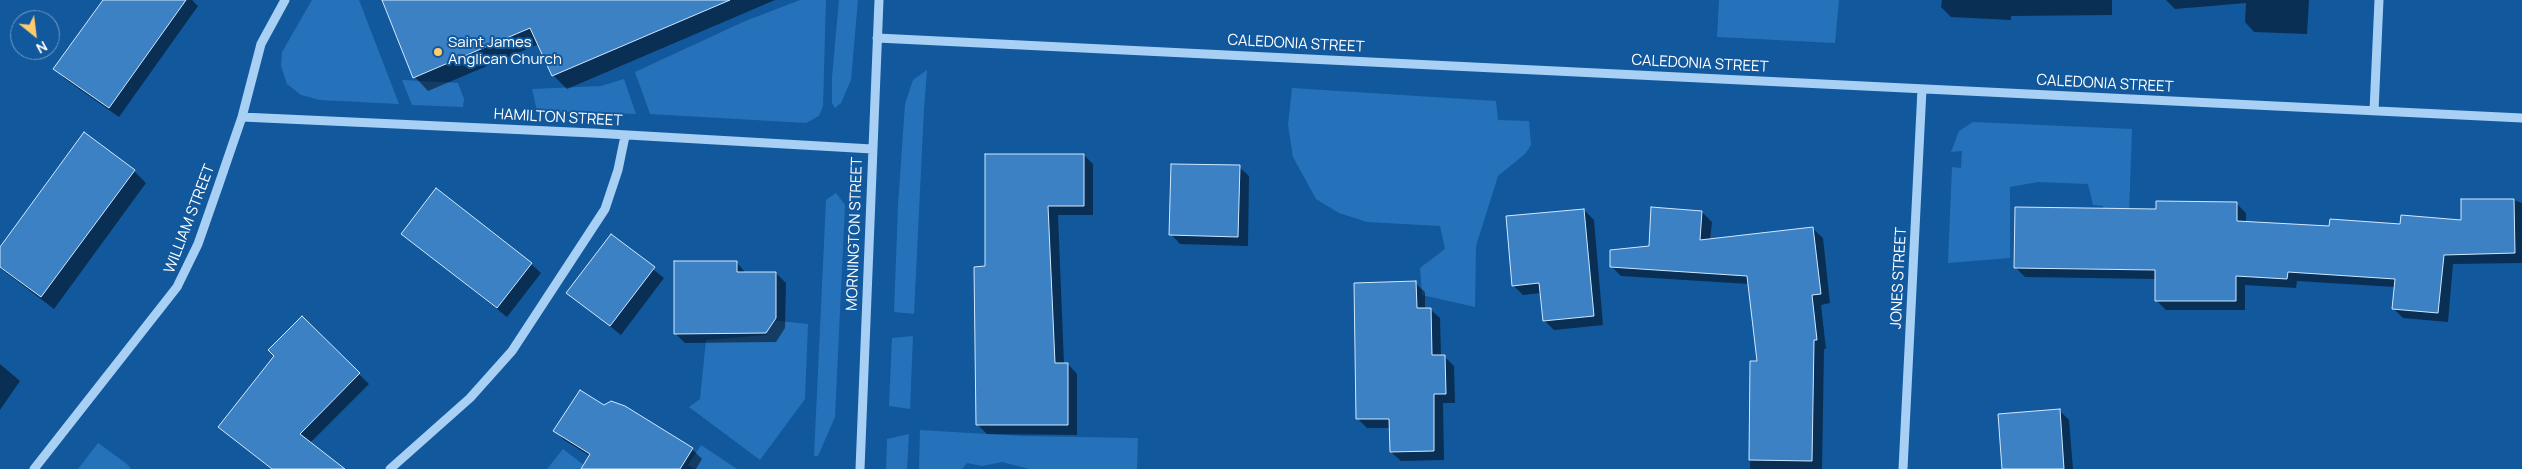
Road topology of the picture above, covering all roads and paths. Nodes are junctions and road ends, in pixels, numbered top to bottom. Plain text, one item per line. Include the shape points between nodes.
1 (285, 0) edge
2 (880, 0) edge
3 (2380, 0) edge
4 (877, 38) junction
5 (1922, 89) junction
6 (2374, 111) junction
7 (242, 117) junction
8 (2522, 118) edge
9 (626, 136) junction
10 (872, 150) junction
11 (34, 469) edge
12 (390, 469) edge
13 (860, 469) edge
14 (1903, 469) edge

1 - 7 street, WILLIAM STREET via 261,44
2 - 4 street, MORNINGTON STREET
3 - 6 street
4 - 5 street, CALEDONIA STREET
4 - 10 street, MORNINGTON STREET
5 - 6 street, CALEDONIA STREET
5 - 14 street, JONES STREET
6 - 8 street, CALEDONIA STREET
7 - 9 street, HAMILTON STREET
7 - 11 street, WILLIAM STREET via 198,244 177,287
9 - 10 street, HAMILTON STREET
9 - 12 street via 605,208 512,351 470,398
10 - 13 street, MORNINGTON STREET

